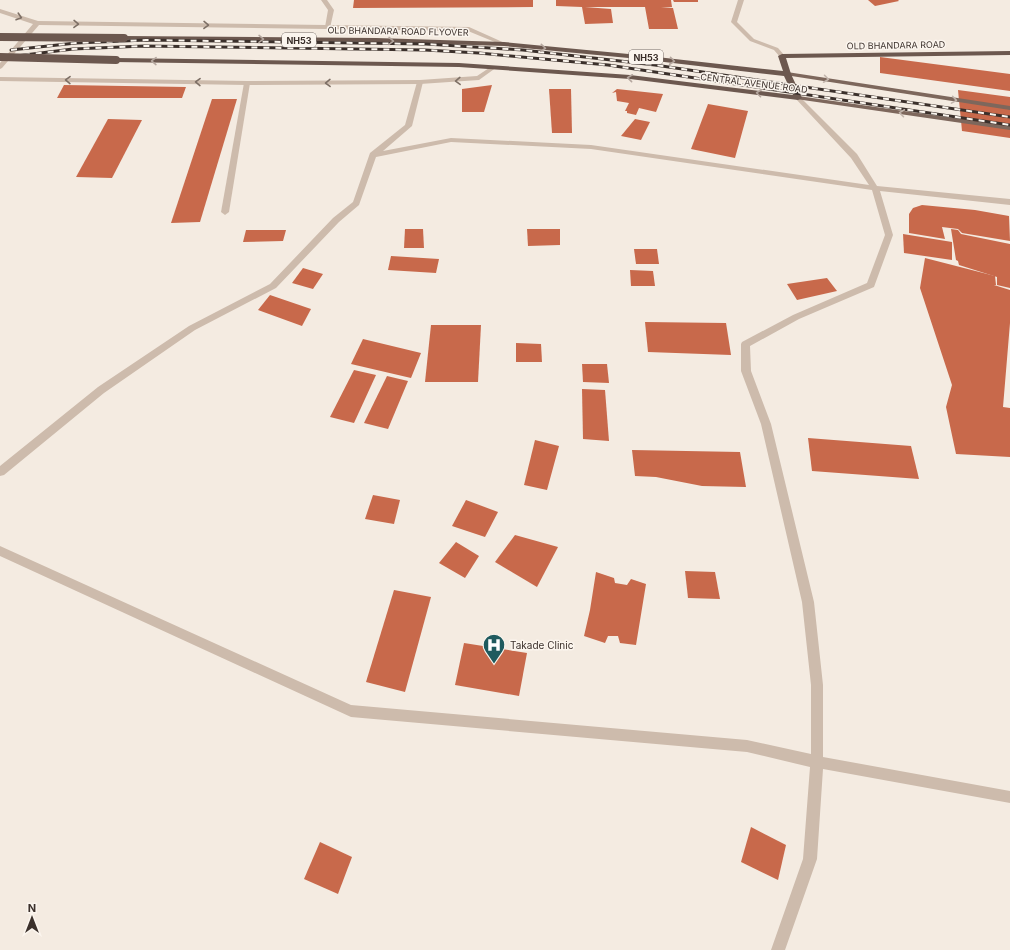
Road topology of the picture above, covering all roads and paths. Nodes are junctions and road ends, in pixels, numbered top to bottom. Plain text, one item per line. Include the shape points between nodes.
1 (324, 0) edge
2 (741, 0) edge
3 (0, 10) edge
4 (37, 23) junction
5 (328, 27) junction
6 (0, 37) edge
7 (504, 44) junction
8 (1010, 53) edge
9 (782, 56) junction
10 (0, 57) edge
11 (0, 67) edge
12 (494, 68) junction
13 (787, 74) junction
14 (0, 79) edge
15 (420, 82) junction
16 (247, 83) junction
17 (798, 98) junction
18 (1010, 108) edge
19 (1010, 128) edge
20 (373, 154) junction
21 (875, 188) junction
22 (1010, 202) edge
23 (225, 212) dead end
24 (0, 472) edge
25 (0, 550) edge
26 (817, 762) junction
27 (1010, 797) edge
28 (778, 950) edge

1 - 5 street via 331,10
2 - 9 street via 734,22 752,40 776,49
3 -> 4 street
4 -> 5 street
4 - 11 street
5 - 7 street via 469,29
6 -> 7 highway, OLD BHANDARA ROAD FLYOVER / NH53, bridge
7 -> 13 highway, NH53
8 - 9 highway, OLD BHANDARA ROAD
9 - 13 highway
12 -> 10 highway, bridge via 459,65
12 -> 15 street via 479,78
17 -> 12 highway, CENTRAL AVENUE ROAD via 630,78
13 - 17 highway
13 -> 18 main road, CENTRAL AVENUE ROAD
16 -> 14 street
15 -> 16 street
15 - 20 street via 408,126
16 - 23 street
19 -> 17 main road, CENTRAL AVENUE ROAD
17 - 21 street via 854,156
20 - 21 street via 451,140 591,147
20 - 24 street via 356,204 336,220 273,286 192,328 101,390
21 - 22 street
21 - 26 street via 889,235 872,285 796,317 745,344 746,371 766,424 808,602 818,685
25 - 26 street via 351,711 747,746
26 - 27 street
26 - 28 street via 810,859

